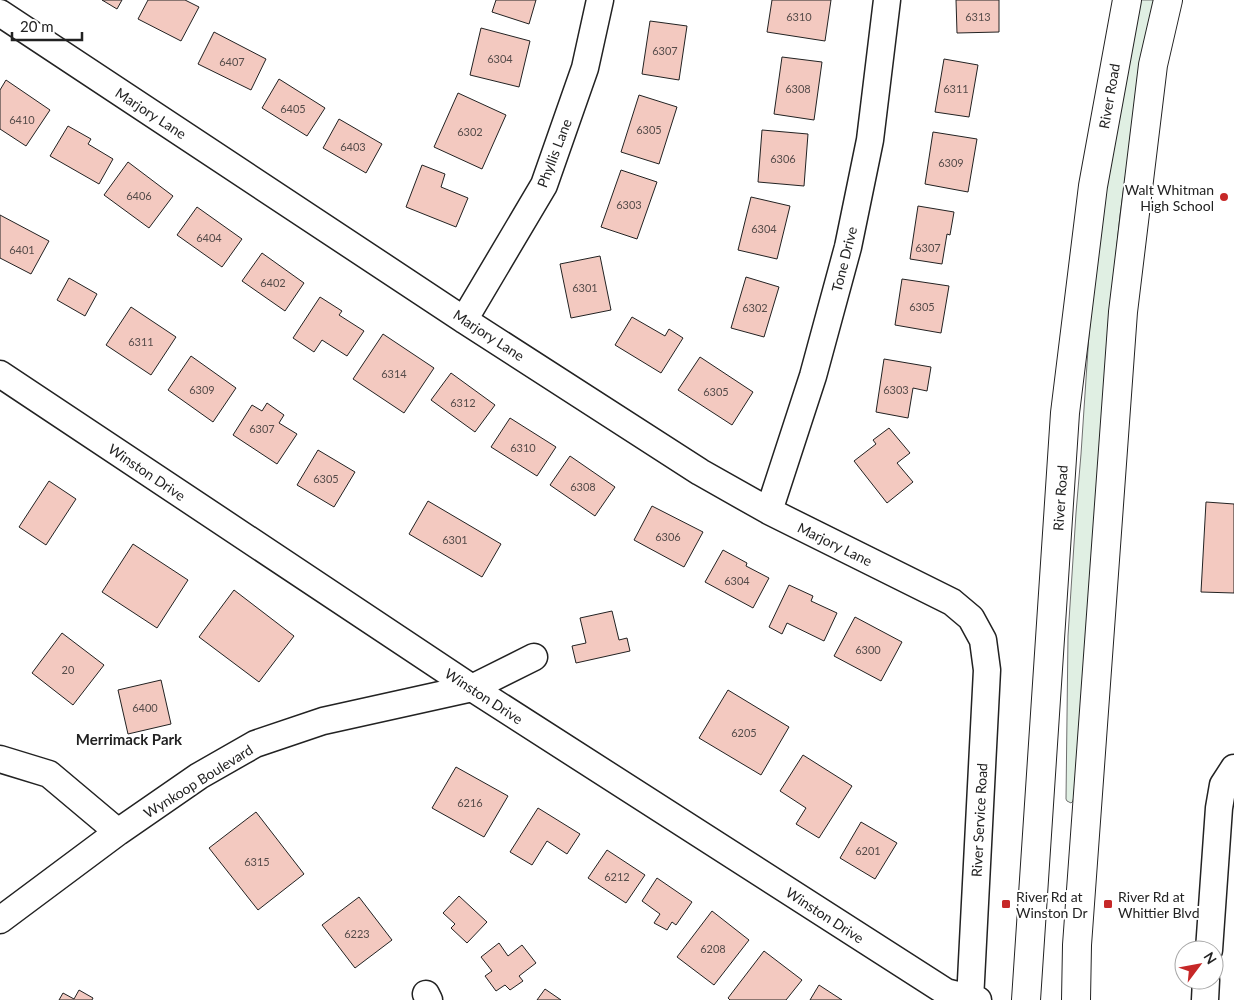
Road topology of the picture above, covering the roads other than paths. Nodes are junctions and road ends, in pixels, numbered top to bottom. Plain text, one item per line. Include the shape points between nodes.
1 (600, 0) edge
2 (887, 0) edge
3 (1127, 0) edge
4 (1168, 0) edge
5 (0, 13) edge
6 (464, 320) junction
7 (0, 374) edge
8 (769, 511) junction
9 (983, 640) joint
10 (534, 656) dead end
11 (472, 688) junction
12 (0, 759) edge
13 (1234, 768) edge
14 (118, 832) junction
15 (0, 920) edge
16 (1210, 940) edge
17 (973, 999) edge
18 (1026, 1000) edge
19 (1076, 1000) edge

1 - 6 street, Phyllis Lane via 585,68 544,185
2 - 8 street, Tone Drive via 870,140 848,247 813,376
3 - 18 main road, River Road via 1093,186 1065,413
4 - 19 main road via 1152,65 1123,312 1077,945
5 - 6 street, Marjory Lane
6 - 8 street, Marjory Lane via 700,472
7 - 11 street, Winston Drive
8 - 9 street, Marjory Lane via 952,602 971,618
9 - 17 street, River Service Road via 987,670
10 - 11 street, Wynkoop Boulevard
11 - 14 street, Wynkoop Boulevard via 323,721 255,744 199,776
11 - 17 street, Winston Drive via 946,992
12 - 14 street via 49,774
13 - 16 street via 1224,785 1219,808
14 - 15 street, Wynkoop Boulevard

